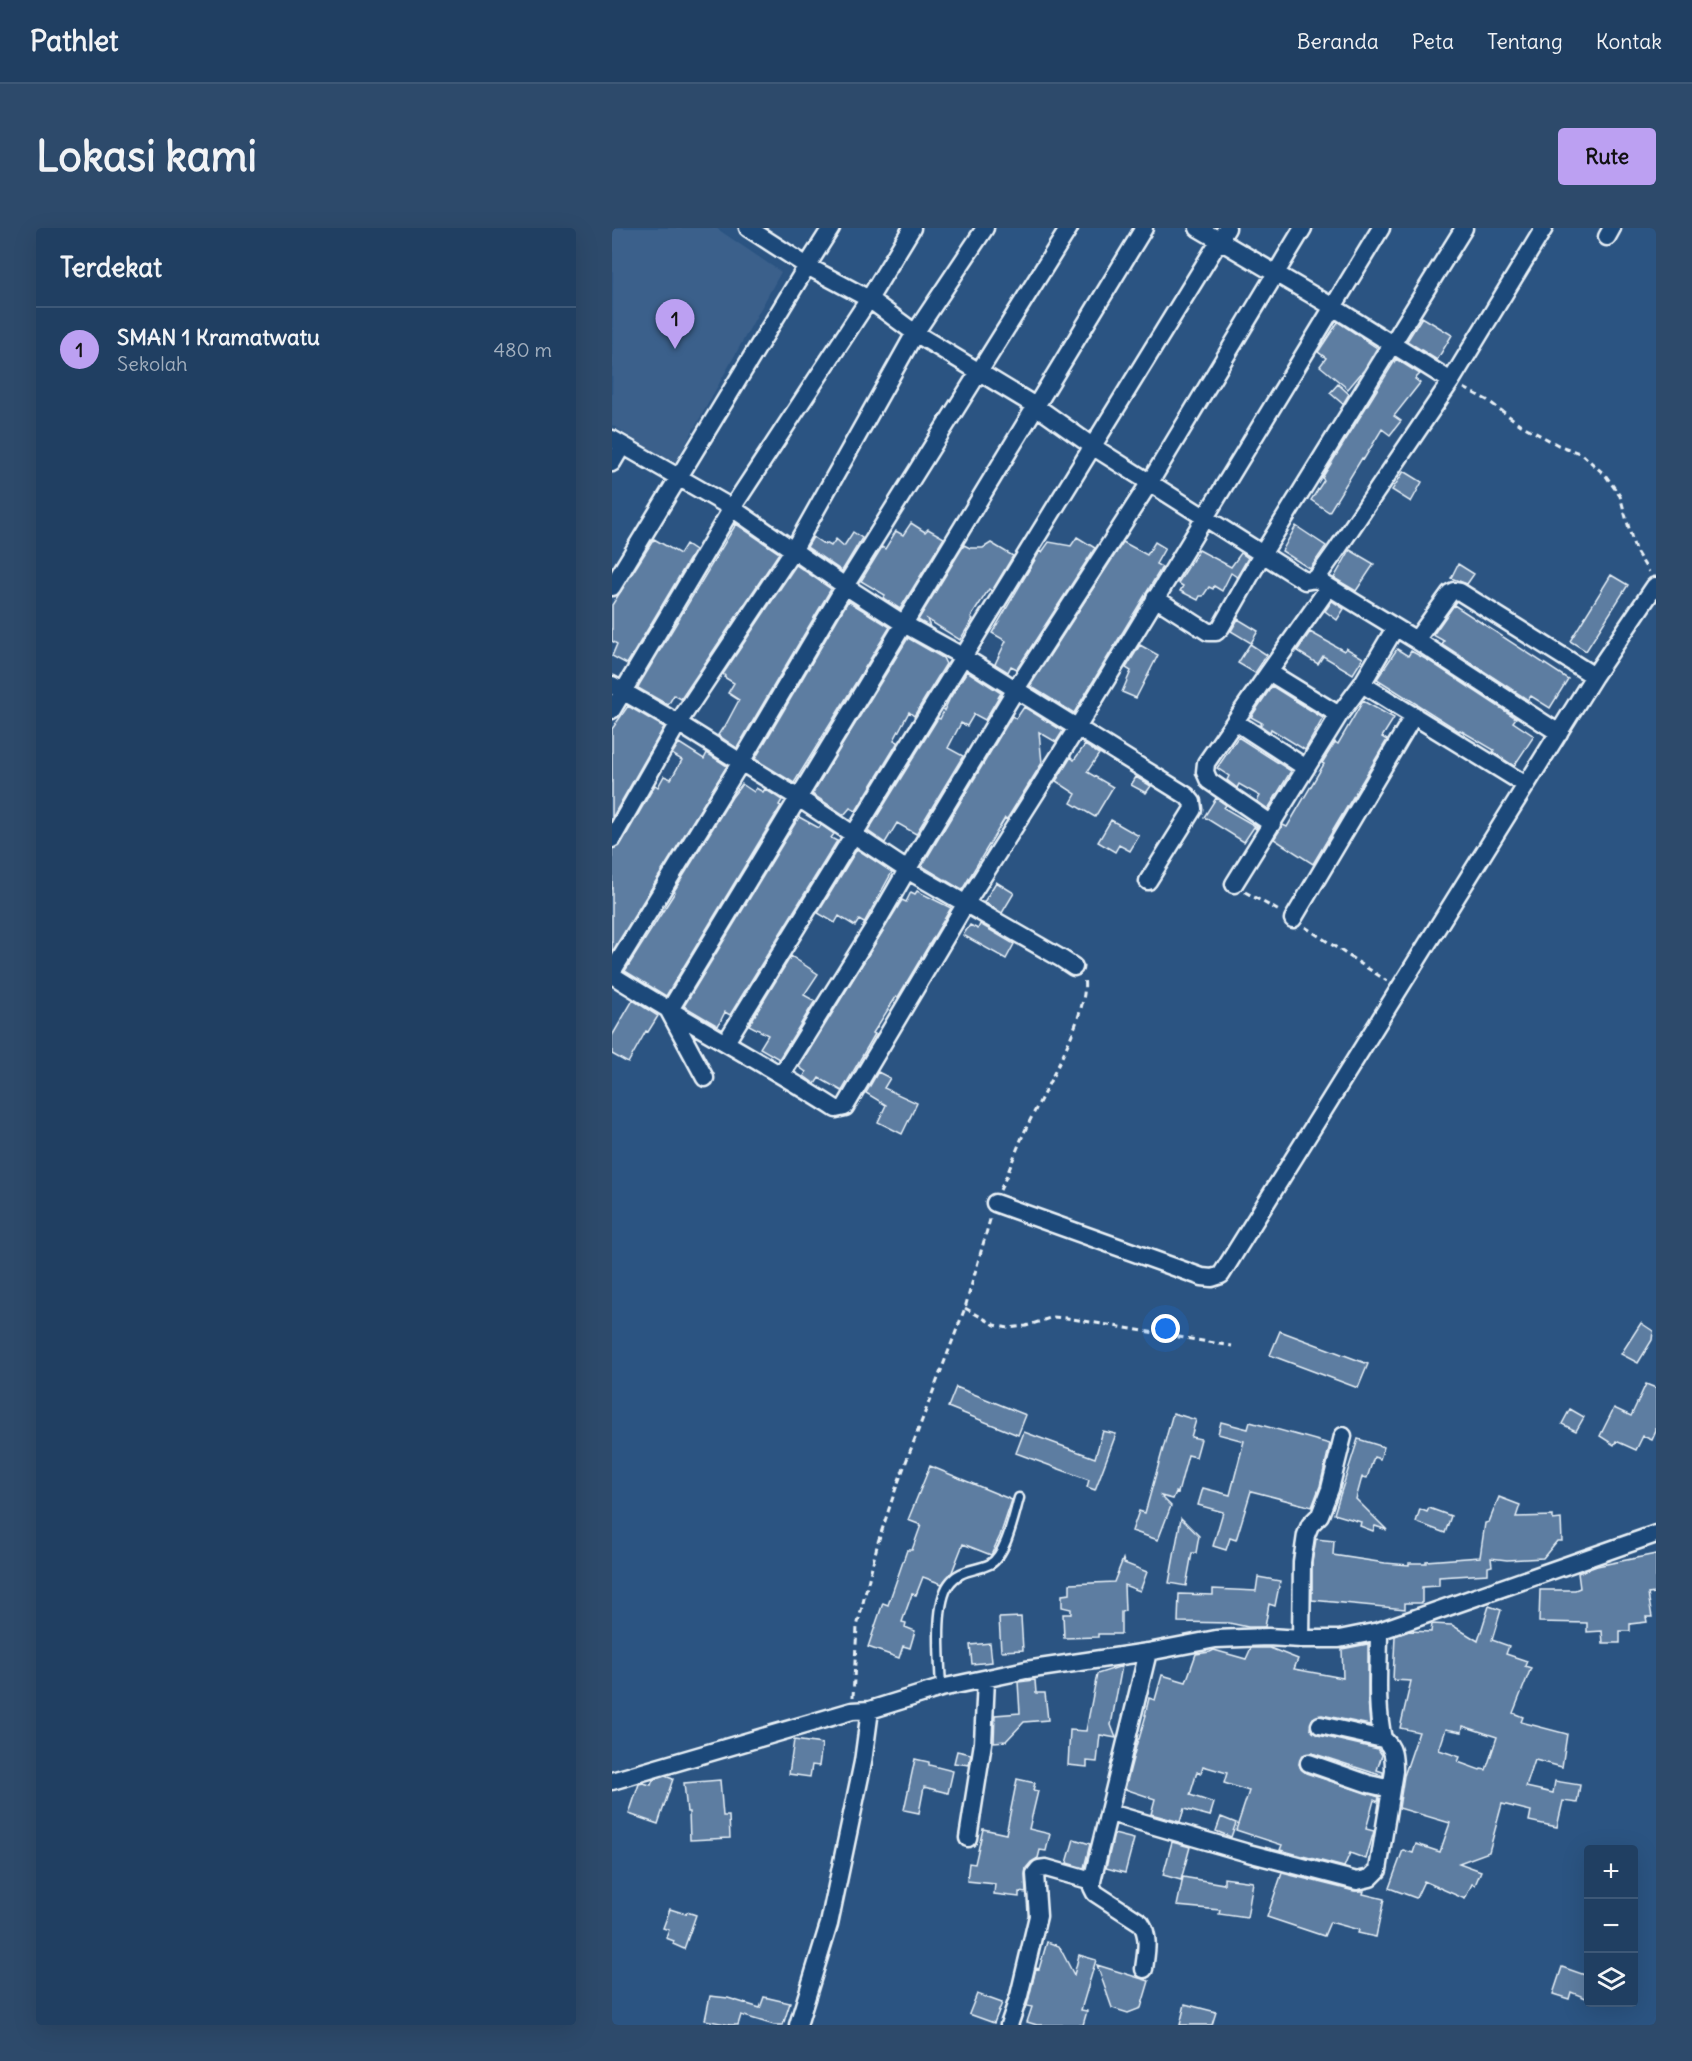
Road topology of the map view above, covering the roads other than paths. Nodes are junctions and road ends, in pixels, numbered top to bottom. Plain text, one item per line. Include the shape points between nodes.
1 (831, 228) edge
2 (912, 228) edge
3 (985, 228) edge
4 (1069, 228) edge
5 (1144, 228) edge
6 (1198, 228) edge
7 (1304, 228) edge
8 (1382, 228) edge
9 (1464, 228) edge
10 (1544, 228) edge
11 (751, 229) edge
12 (1223, 235) edge
13 (807, 266) junction
14 (1275, 273) junction
15 (869, 299) junction
16 (1333, 307) junction
17 (915, 333) junction
18 (1391, 344) junction
19 (980, 372) junction
20 (1451, 381) junction
21 (1037, 407) junction
22 (617, 443) edge
23 (1092, 446) junction
24 (612, 463) edge
25 (678, 478) junction
26 (1150, 482) junction
27 (732, 508) junction
28 (1205, 517) junction
29 (794, 549) junction
30 (1263, 553) junction
31 (1323, 583) junction
32 (612, 586) edge
33 (845, 586) junction
34 (1655, 586) edge
35 (1155, 598) junction
36 (904, 624) junction
37 (1395, 628) junction
38 (1416, 640) junction
39 (962, 656) junction
40 (1269, 672) junction
41 (1594, 676) junction
42 (1362, 684) junction
43 (618, 688) edge
44 (1016, 689) junction
45 (612, 710) edge
46 (1339, 715) junction
47 (1414, 715) junction
48 (1236, 722) junction
49 (678, 723) junction
50 (1077, 728) junction
51 (1559, 733) junction
52 (741, 762) junction
53 (1306, 768) junction
54 (1526, 785) junction
55 (797, 797) junction
56 (1272, 824) junction
57 (854, 833) junction
58 (612, 838) edge
59 (907, 870) junction
60 (1149, 881) dead end
61 (1234, 884) road end
62 (966, 903) junction
63 (1293, 919) road end
64 (1078, 971) road end
65 (612, 974) edge
66 (669, 1011) junction
67 (726, 1042) junction
68 (782, 1074) junction
69 (705, 1078) dead end
70 (995, 1203) road end
71 (1343, 1436) dead end
72 (1019, 1498) dead end
73 (1656, 1534) edge
74 (1379, 1631) junction
75 (1301, 1639) junction
76 (1148, 1652) junction
77 (987, 1679) junction
78 (941, 1688) junction
79 (870, 1710) junction
80 (1320, 1725) dead end
81 (1383, 1739) junction
82 (1310, 1763) dead end
83 (612, 1781) edge
84 (1391, 1789) junction
85 (1110, 1813) junction
86 (968, 1838) dead end
87 (1092, 1881) junction
88 (1144, 1969) dead end
89 (798, 2025) edge
90 (1009, 2025) edge

1 - 13 street
2 - 15 street
3 - 17 street
4 - 19 street
5 - 21 street
6 - 12 street
7 - 14 street
8 - 16 street
9 - 18 street
10 - 20 street
11 - 13 street
12 - 14 street
12 - 23 street
13 - 15 street
13 - 25 street
14 - 16 street
14 - 26 street
15 - 17 street
15 - 27 street
16 - 18 street
16 - 28 street
17 - 19 street
17 - 29 street
18 - 20 street
18 - 30 street
19 - 21 street
19 - 33 street
20 - 31 street
21 - 23 street
21 - 36 street
22 - 24 street
22 - 25 street
23 - 26 street
23 - 39 street
25 - 27 street
25 - 32 street
26 - 28 street
26 - 44 street
27 - 29 street
27 - 43 street
28 - 30 street
28 - 35 street
29 - 33 street
29 - 49 street
30 - 31 street via 1302,580
30 - 35 street via 1216,632 1208,632
31 - 37 street
31 - 40 street
33 - 36 street
33 - 52 street
34 - 41 street
35 - 50 street
36 - 39 street
36 - 55 street
37 - 38 street
37 - 42 street
38 - 41 street via 1450,593 1460,592
38 - 51 street
39 - 44 street
39 - 57 street
40 - 46 street
40 - 48 street
41 - 51 street
42 - 46 street
42 - 47 street
43 - 45 street
43 - 49 street
44 - 50 street
44 - 59 street
46 - 53 street
47 - 54 street
47 - 63 street
48 - 53 street
48 - 56 street via 1206,763 1206,776
49 - 52 street
49 - 58 street
50 - 60 street via 1188,796 1191,802 1193,808
50 - 62 street
51 - 54 street
52 - 55 street
52 - 65 street
53 - 56 street
54 - 70 street via 1221,1275 1202,1277
55 - 57 street
55 - 66 street
56 - 61 street
57 - 59 street
57 - 67 street
59 - 62 street
59 - 68 street
62 - 64 street
62 - 68 street via 845,1107 836,1109
65 - 66 street
66 - 67 street
66 - 69 street
67 - 68 street
71 - 75 street via 1320,1515 1306,1535
72 - 78 lane via 998,1557 990,1564 961,1573 944,1594 939,1634
73 - 74 street
74 - 75 street via 1340,1639
74 - 81 street via 1377,1668
75 - 76 street via 1216,1639
76 - 77 street
76 - 85 street
77 - 78 street
77 - 86 street via 983,1743
78 - 79 street
79 - 83 street via 852,1711
79 - 89 street via 829,1924
80 - 81 street
81 - 84 street via 1394,1755
82 - 84 street
84 - 85 street via 1378,1870 1370,1878 1357,1881
85 - 87 street
87 - 88 street via 1095,1893 1141,1923 1147,1941
87 - 90 street via 1046,1868 1035,1874 1038,1916

